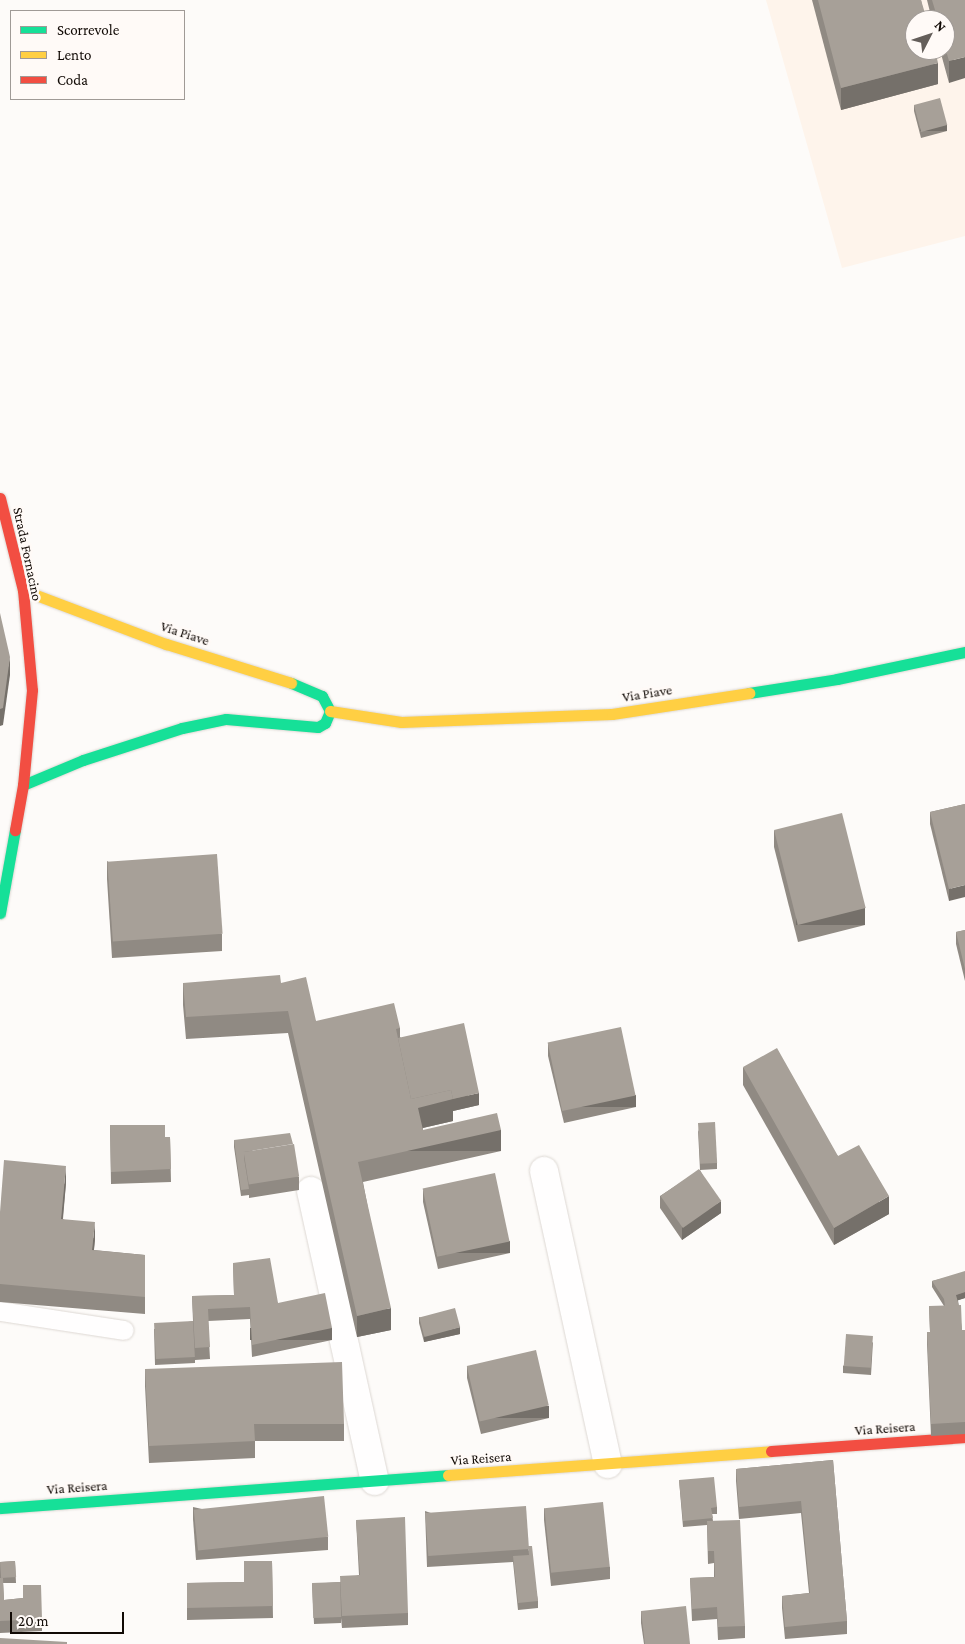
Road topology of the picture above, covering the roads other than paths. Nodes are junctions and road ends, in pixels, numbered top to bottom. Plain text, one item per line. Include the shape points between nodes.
1 (0, 498) edge
2 (23, 590) junction
3 (965, 652) edge
4 (330, 711) junction
5 (23, 785) junction
6 (0, 913) edge
7 (544, 1171) dead end
8 (311, 1191) dead end
9 (0, 1311) edge
10 (124, 1330) dead end
11 (965, 1437) edge
12 (608, 1464) junction
13 (375, 1481) junction
14 (0, 1508) edge

1 - 2 street, Strada Fornacino
2 - 4 street, Via Piave via 166,644 305,687 322,696
2 - 5 street, Strada Fornacino via 32,690
3 - 4 street, Via Piave via 838,679 612,714 401,722
4 - 5 street via 325,723 318,727 226,719 182,728 83,760
5 - 6 street, Strada Fornacino
7 - 12 street
8 - 13 street
9 - 10 lane
11 - 12 street, Via Reisera
12 - 13 street, Via Reisera
13 - 14 street, Via Reisera

